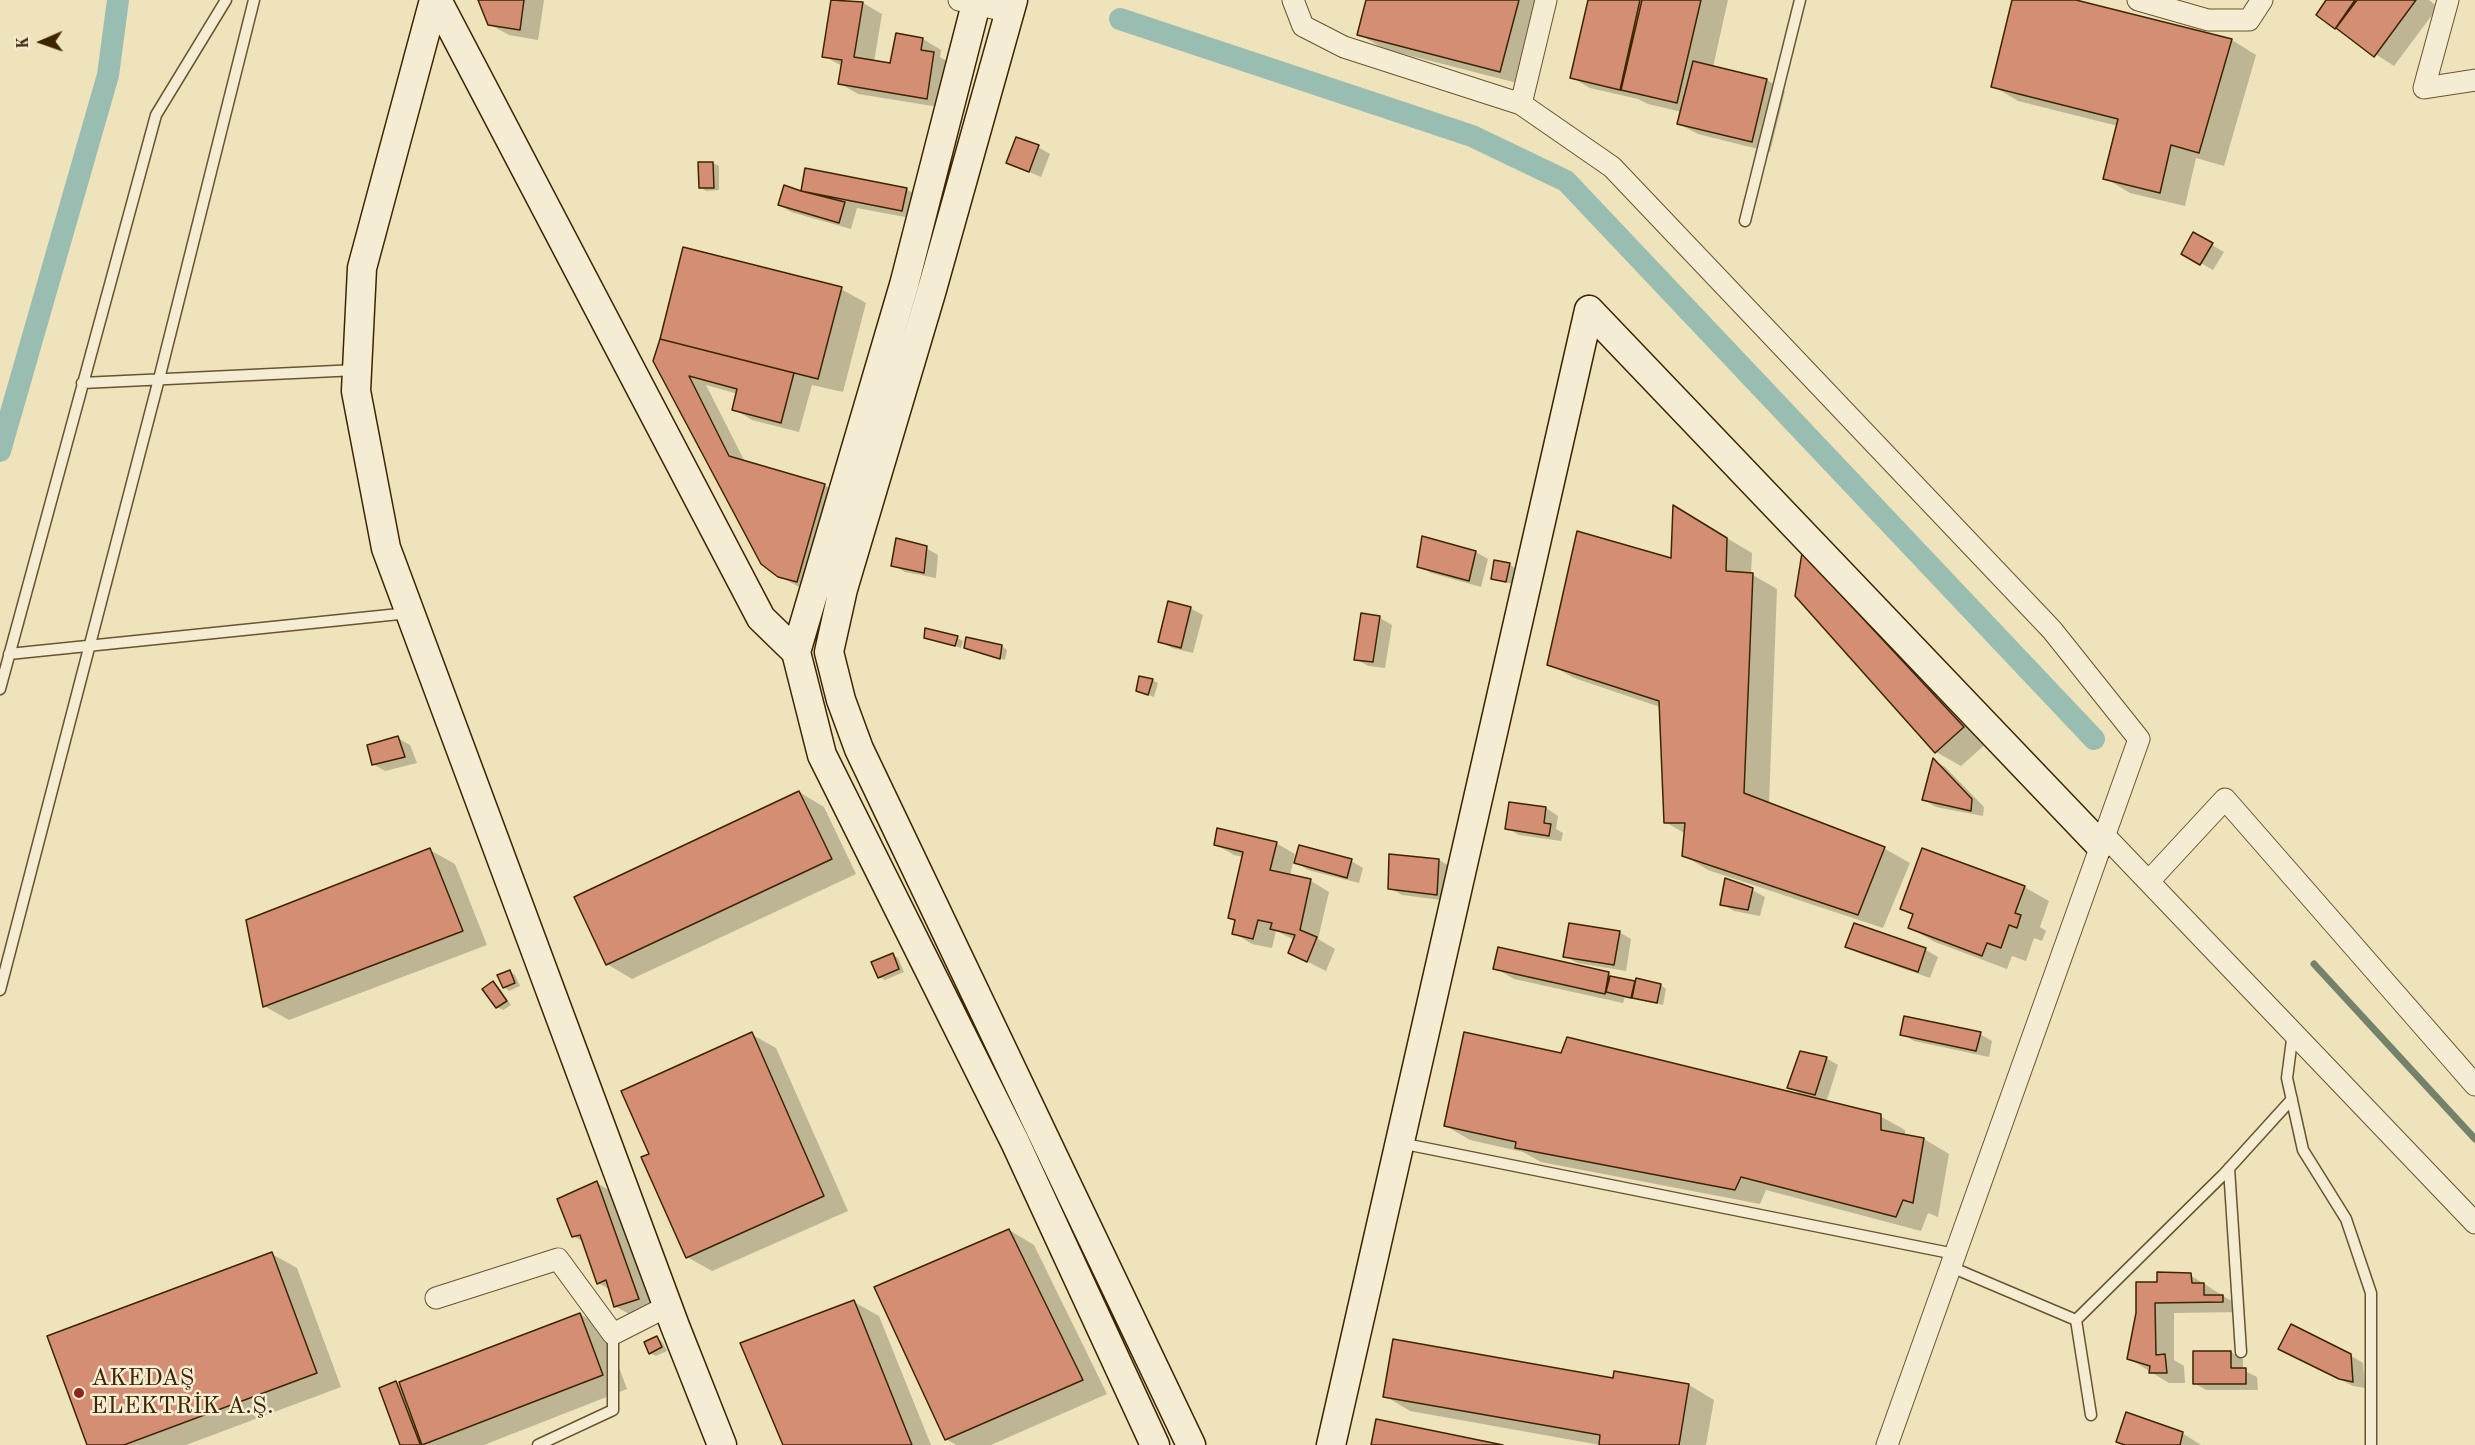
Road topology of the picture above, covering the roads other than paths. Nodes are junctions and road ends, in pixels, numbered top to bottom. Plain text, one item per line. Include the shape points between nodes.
1 (226, 0) edge
2 (254, 0) edge
3 (436, 0) edge
4 (1293, 0) edge
5 (1546, 0) edge
6 (1800, 0) edge
7 (2138, 0) edge
8 (2262, 0) edge
9 (2448, 0) edge
10 (971, 2) edge
11 (1011, 6) edge
12 (2475, 80) edge
13 (1521, 104) junction
14 (1745, 221) dead end
15 (357, 370) junction
16 (159, 379) junction
17 (82, 383) junction
18 (410, 613) junction
19 (90, 646) junction
20 (796, 652) junction
21 (9, 654) junction
22 (0, 689) edge
23 (2102, 840) junction
24 (2149, 881) junction
25 (0, 990) edge
26 (2293, 1032) junction
27 (2475, 1085) edge
28 (2292, 1099) junction
29 (1399, 1143) junction
30 (2229, 1168) junction
31 (2475, 1223) edge
32 (1953, 1260) junction
33 (436, 1298) dead end
34 (668, 1306) junction
35 (2076, 1320) junction
36 (614, 1334) junction
37 (2241, 1352) dead end
38 (2091, 1416) dead end
39 (538, 1445) edge
40 (722, 1445) edge
41 (1155, 1445) edge
42 (1191, 1445) edge
43 (1331, 1445) edge
44 (1887, 1445) edge
45 (2371, 1445) edge

1 - 17 lane via 156,115
2 - 16 lane
3 - 15 street via 362,268
3 - 20 street via 761,618
4 - 13 street via 1302,26 1344,47
5 - 13 street
6 - 14 lane
7 - 8 street via 2208,20 2249,20
9 - 12 street via 2424,88
10 - 11 street
10 - 20 street via 904,285
11 - 42 street via 843,589 829,652 859,749
13 - 23 street via 1612,166 2052,630 2103,693 2139,739
15 - 16 lane
15 - 18 street via 356,391 386,548
16 - 17 lane
16 - 19 lane
17 - 21 lane
18 - 19 lane
18 - 34 street
19 - 21 lane
19 - 25 lane
20 - 41 street via 822,755 1015,1142
21 - 22 lane
23 - 24 street
23 - 29 street via 1589,310
23 - 32 street
24 - 26 street
24 - 27 street via 2225,798
26 - 28 lane via 2287,1078
26 - 31 street
28 - 30 lane
28 - 45 lane via 2303,1150 2346,1219 2371,1293
29 - 32 lane
29 - 43 street
30 - 35 lane
30 - 37 lane
32 - 35 lane
32 - 44 street
33 - 36 street via 558,1259
34 - 36 street
34 - 40 street
35 - 38 lane
36 - 39 lane via 613,1410

